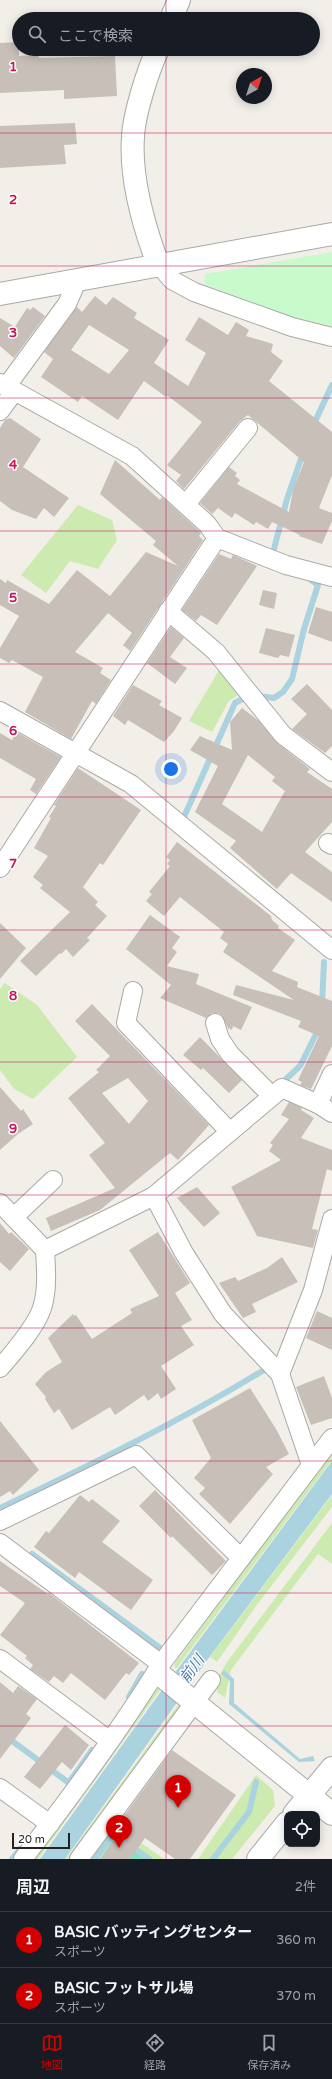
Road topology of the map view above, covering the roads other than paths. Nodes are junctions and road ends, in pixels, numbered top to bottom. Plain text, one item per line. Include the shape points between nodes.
1 (179, 0) edge
2 (174, 12) edge
3 (156, 56) edge
4 (332, 234) edge
5 (158, 264) junction
6 (78, 279) junction
7 (0, 294) edge
8 (332, 336) edge
9 (7, 388) edge
10 (0, 411) edge
11 (248, 428) dead end
12 (186, 504) junction
13 (217, 538) junction
14 (332, 577) edge
15 (168, 611) junction
16 (0, 711) edge
17 (74, 754) junction
18 (332, 772) edge
19 (0, 868) edge
20 (332, 950) edge
21 (133, 991) dead end
22 (216, 1023) dead end
23 (332, 1074) edge
24 (272, 1096) junction
25 (325, 1108) edge
26 (230, 1132) junction
27 (53, 1180) dead end
28 (154, 1196) junction
29 (0, 1203) edge
30 (14, 1217) junction
31 (332, 1219) edge
32 (45, 1250) junction
33 (0, 1368) edge
34 (280, 1374) junction
35 (332, 1438) edge
36 (311, 1465) junction
37 (0, 1521) edge
38 (0, 1543) edge
39 (241, 1558) junction
40 (0, 1659) edge
41 (160, 1671) junction
42 (211, 1680) dead end
43 (191, 1699) junction
44 (110, 1741) junction
45 (332, 1768) edge
46 (0, 1788) edge
47 (310, 1795) junction
48 (297, 1811) edge
49 (332, 1814) edge
50 (50, 1824) junction
51 (284, 1827) edge
52 (23, 1859) edge
53 (79, 1859) edge
54 (258, 1859) edge

1 - 2 street
3 - 5 street via 133,136 135,181 147,234
4 - 5 street
5 - 6 street
5 - 8 street via 172,280 194,292 292,327
6 - 7 street
6 - 9 street via 67,304
9 - 10 street
9 - 12 street via 132,456
11 - 12 street
12 - 13 street via 207,524
13 - 14 street via 286,565
13 - 15 street
15 - 17 street
15 - 18 street via 216,652 283,735
16 - 17 street
17 - 19 street
17 - 20 street via 131,784
21 - 26 street via 126,1023
22 - 24 street via 220,1039 230,1054
23 - 25 street
24 - 25 street via 282,1088
24 - 26 street
26 - 28 street
27 - 30 street
28 - 32 street
28 - 34 street via 184,1253 223,1314
29 - 30 street
30 - 32 street
31 - 34 street via 312,1290
32 - 33 street via 47,1281 42,1308 27,1334
34 - 36 street
35 - 36 street
36 - 39 street
37 - 39 street via 136,1455
38 - 41 street
39 - 41 street
40 - 44 street
41 - 43 street
41 - 44 street
42 - 43 street
43 - 47 street
43 - 53 street
44 - 50 street
45 - 47 street
46 - 50 street
47 - 48 street
47 - 49 street
50 - 52 street
51 - 54 street

